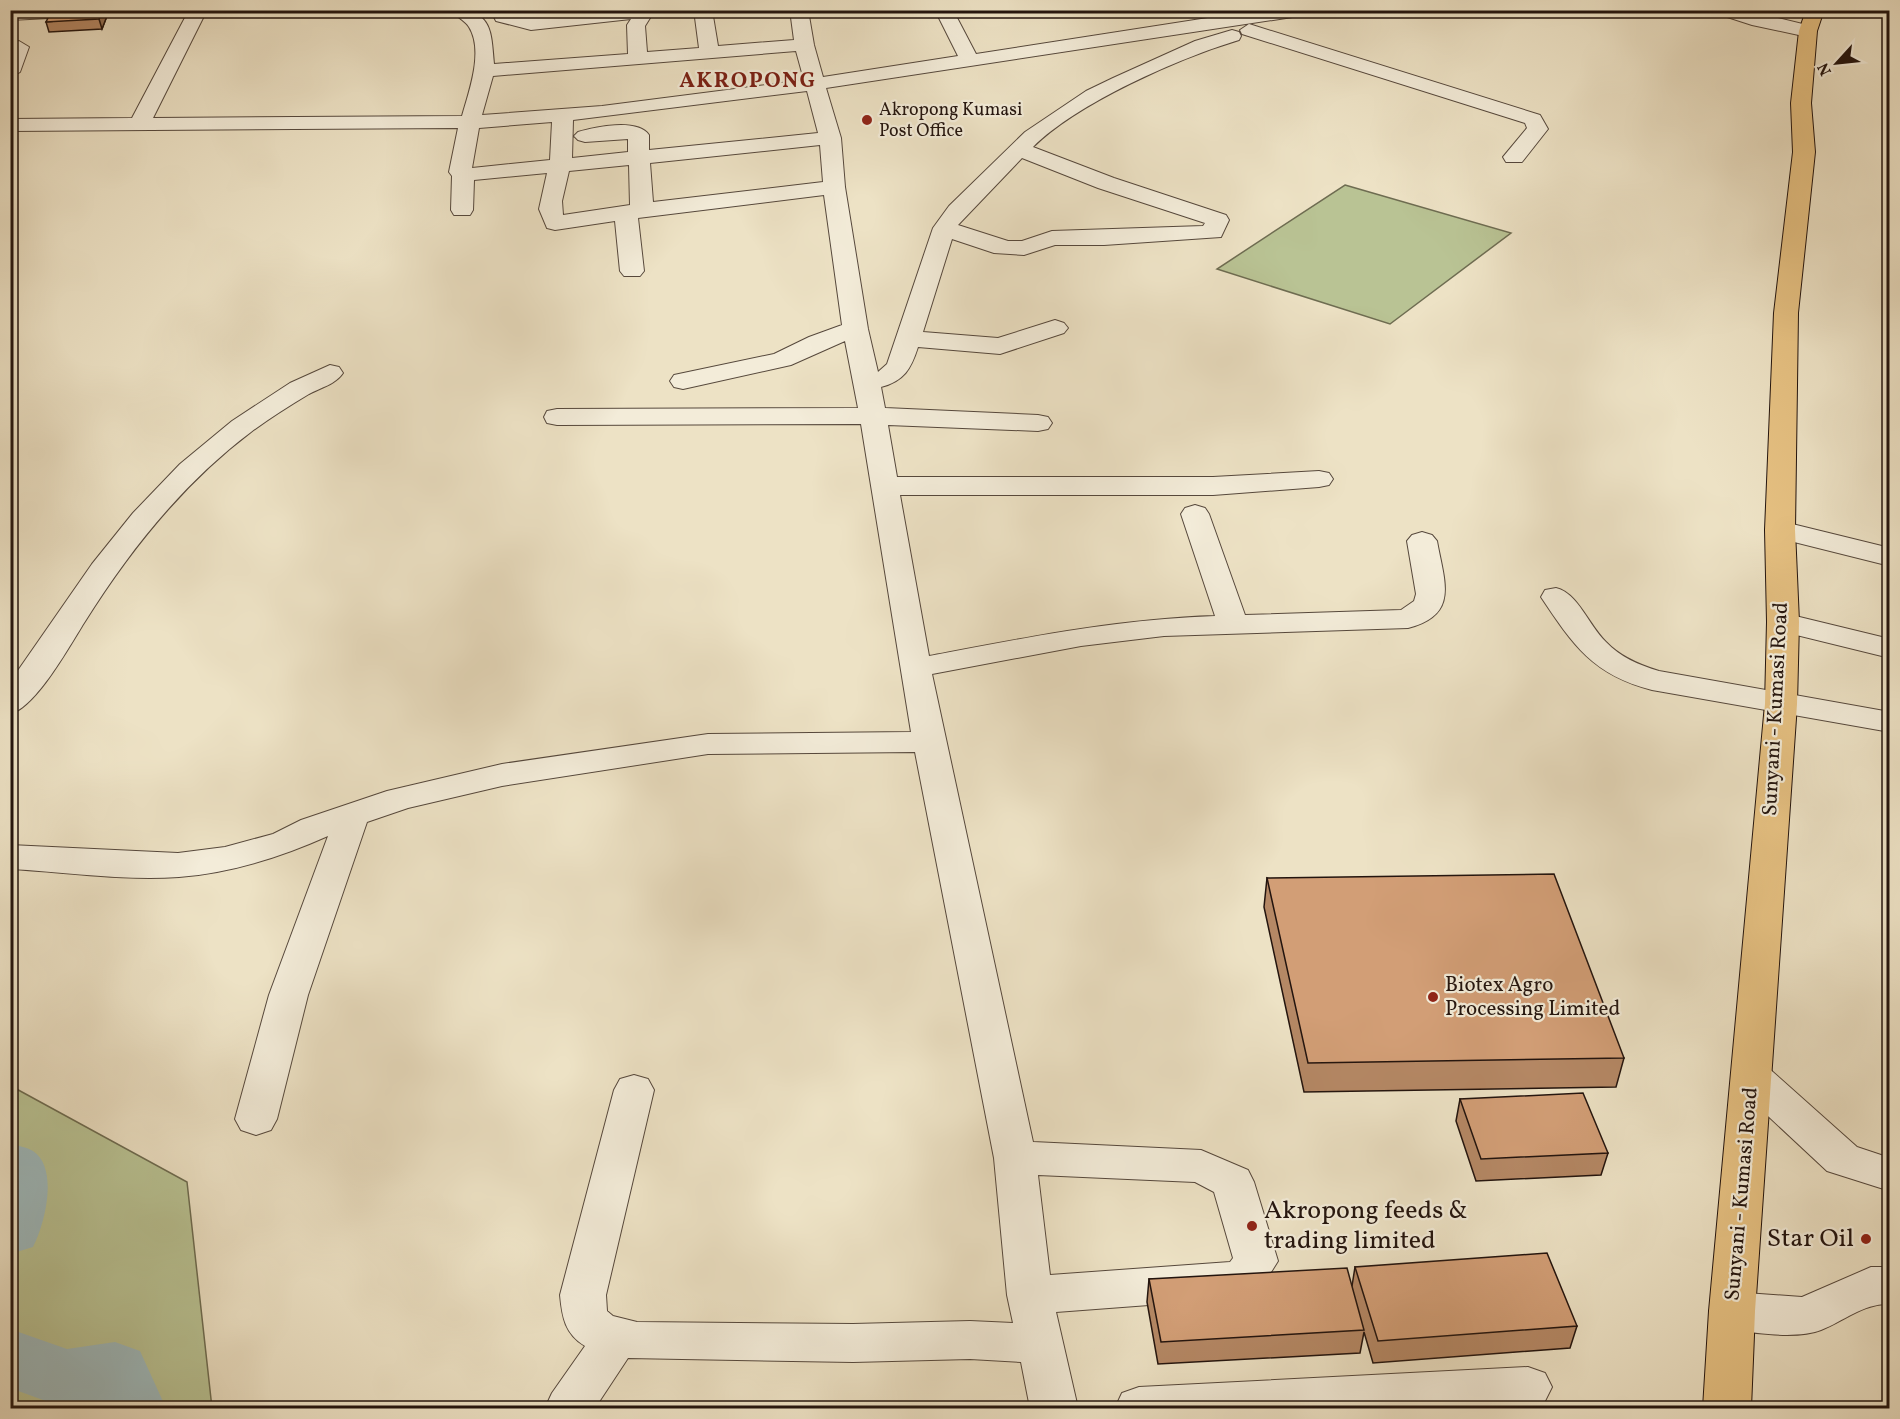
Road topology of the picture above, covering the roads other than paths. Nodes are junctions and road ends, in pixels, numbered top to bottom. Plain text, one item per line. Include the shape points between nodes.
1 (89, 10) edge
2 (198, 10) edge
3 (460, 10) edge
4 (535, 10) edge
5 (669, 10) edge
6 (703, 10) edge
7 (799, 10) edge
8 (944, 10) edge
9 (1299, 10) edge
10 (1308, 10) edge
11 (1725, 10) edge
12 (646, 11) edge
13 (10, 14) edge
14 (503, 17) junction
15 (1204, 17) edge
16 (1812, 21) edge
17 (477, 23) junction
18 (1249, 30) junction
19 (804, 45) junction
20 (19, 47) dead end
21 (709, 52) junction
22 (638, 58) junction
23 (969, 60) junction
24 (485, 70) junction
25 (10, 72) edge
26 (816, 85) junction
27 (562, 115) junction
28 (470, 122) junction
29 (140, 123) junction
30 (10, 125) edge
31 (563, 138) junction
32 (830, 138) junction
33 (1019, 149) junction
34 (639, 156) junction
35 (1514, 157) dead end
36 (560, 164) junction
37 (463, 175) junction
38 (834, 187) junction
39 (462, 210) dead end
40 (634, 212) junction
41 (944, 228) junction
42 (632, 271) dead end
43 (1055, 328) dead end
44 (855, 329) junction
45 (910, 339) junction
46 (330, 373) dead end
47 (683, 381) dead end
48 (867, 382) junction
49 (873, 416) junction
50 (557, 417) dead end
51 (1038, 423) dead end
52 (1319, 479) dead end
53 (885, 486) junction
54 (1195, 514) dead end
55 (1780, 530) junction
56 (1422, 541) dead end
57 (1890, 556) edge
58 (1556, 597) dead end
59 (1783, 622) junction
60 (1233, 624) junction
61 (1890, 648) edge
62 (915, 668) junction
63 (10, 704) edge
64 (1781, 704) junction
65 (1890, 722) edge
66 (931, 742) junction
67 (352, 814) junction
68 (10, 857) edge
69 (1751, 1076) junction
70 (634, 1090) dead end
71 (256, 1119) dead end
72 (1014, 1158) junction
73 (1890, 1175) edge
74 (1890, 1286) edge
75 (1030, 1295) junction
76 (1732, 1311) junction
77 (618, 1336) junction
78 (1039, 1344) junction
79 (1528, 1387) dead end
80 (569, 1408) edge
81 (1054, 1408) edge
82 (1139, 1408) edge
83 (1727, 1408) edge

1 - 13 street
2 - 29 street
3 - 17 street
4 - 14 street
5 - 12 street
6 - 21 street
7 - 19 street
8 - 23 street
9 - 15 street
10 - 18 street
11 - 16 street via 1759,21
12 - 14 street via 531,24
12 - 22 street via 636,25
14 - 17 street
15 - 23 street
16 - 55 main road, Sunyani - Kumasi Road via 1801,103 1804,152 1786,313
17 - 24 street
18 - 33 street via 1173,57 1102,91 1032,136
18 - 35 street via 1533,119 1538,129
19 - 21 street
19 - 26 street
20 - 25 street
21 - 22 street
22 - 24 street
23 - 26 street
24 - 28 street
26 - 27 street
26 - 32 street
27 - 28 street
27 - 31 street
28 - 29 street
28 - 37 street via 460,172
29 - 30 street
31 - 34 street via 635,133
31 - 36 street
32 - 34 street
32 - 38 street
33 - 41 street
33 - 41 street via 1106,183 1207,215 1218,220 1218,226 1203,233 1060,237 1024,248 994,246
34 - 36 street
34 - 40 street
36 - 37 street
36 - 40 street via 550,197 553,222
37 - 39 street
38 - 40 street
38 - 44 street
40 - 42 street
41 - 45 street via 928,268
43 - 45 street via 1000,346
44 - 47 street via 782,360
44 - 48 street
45 - 48 street via 893,374
46 - 63 street via 267,408 219,442 179,479 120,547 53,648
48 - 49 street
49 - 50 street
49 - 51 street
49 - 53 street
52 - 53 street via 1213,486
53 - 62 street
54 - 60 street
55 - 57 street
55 - 59 main road, Sunyani - Kumasi Road
56 - 60 street via 1431,594 1429,605 1415,616 1389,621
58 - 64 street via 1594,651 1622,671
59 - 61 street
59 - 64 main road, Sunyani - Kumasi Road
60 - 62 street via 1081,637
62 - 66 street
64 - 65 street
64 - 69 main road, Sunyani - Kumasi Road
66 - 67 street via 708,744 453,784
66 - 72 street
67 - 68 street via 286,842 225,859 128,864
67 - 71 street via 339,863 274,1041
69 - 73 street via 1842,1159
69 - 76 main road, Sunyani - Kumasi Road
70 - 77 street via 583,1294 585,1319 599,1332
72 - 75 street
72 - 75 street via 1201,1166 1233,1182 1256,1261 1242,1280
74 - 76 street via 1871,1286 1806,1316
75 - 78 street
76 - 83 main road, Sunyani - Kumasi Road
77 - 78 street via 638,1341 970,1340
77 - 80 street
78 - 81 street
79 - 82 street

